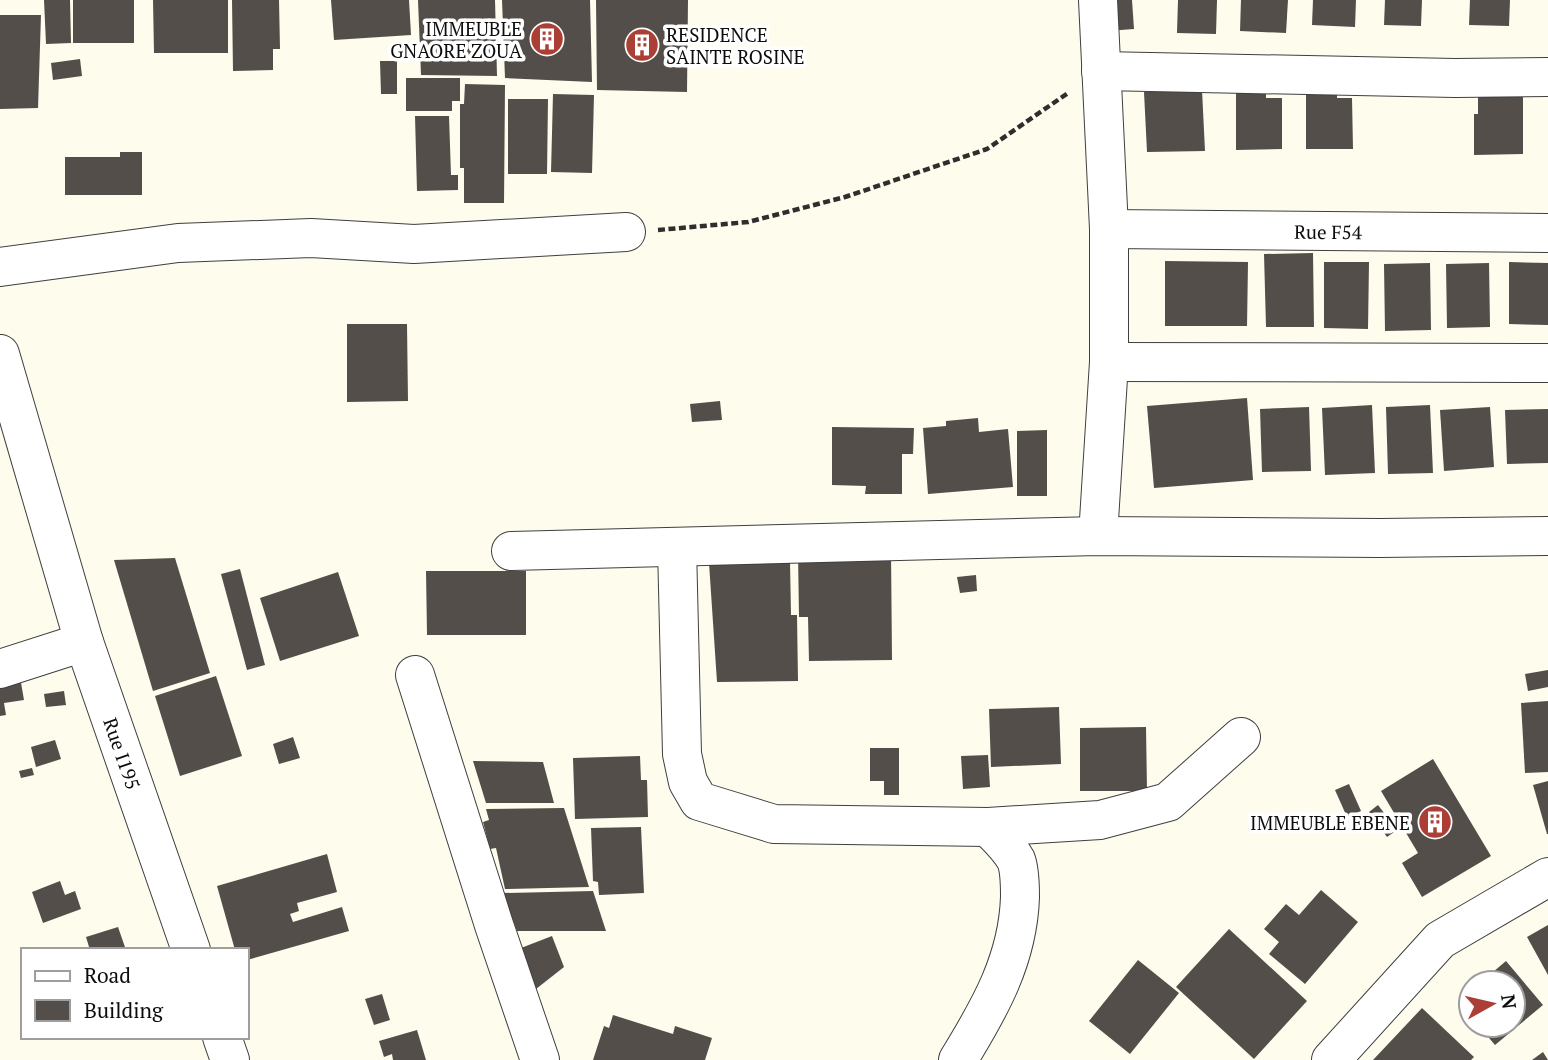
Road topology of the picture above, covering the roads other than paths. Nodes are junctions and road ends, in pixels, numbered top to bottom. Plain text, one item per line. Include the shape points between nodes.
1 (1098, 0) edge
2 (1101, 71) junction
3 (1548, 77) edge
4 (1109, 229) junction
5 (626, 232) road end
6 (1548, 233) edge
7 (0, 267) edge
8 (0, 354) edge
9 (1109, 362) junction
10 (1548, 363) edge
11 (1098, 536) junction
12 (1548, 536) edge
13 (677, 547) junction
14 (510, 551) dead end
15 (84, 642) junction
16 (0, 669) edge
17 (415, 675) dead end
18 (1241, 737) dead end
19 (988, 827) junction
20 (1548, 877) edge
21 (190, 948) edge
22 (223, 1039) edge
23 (230, 1060) edge
24 (540, 1060) edge
25 (958, 1060) edge
26 (1331, 1060) edge

1 - 2 street
2 - 3 street
2 - 4 street
4 - 6 street, Rue F54
4 - 9 street
5 - 7 street via 414,244 311,238 178,243
8 - 15 street, Rue I195
9 - 10 street
9 - 11 street
11 - 12 street
11 - 13 street
13 - 14 street
13 - 19 street via 682,754 688,782 699,801 774,824
15 - 16 street
15 - 21 street, Rue I195
17 - 24 street
18 - 19 street via 1168,802 1100,820
19 - 25 street via 1017,862 1019,926 989,1008
20 - 26 street via 1440,940
22 - 23 street

